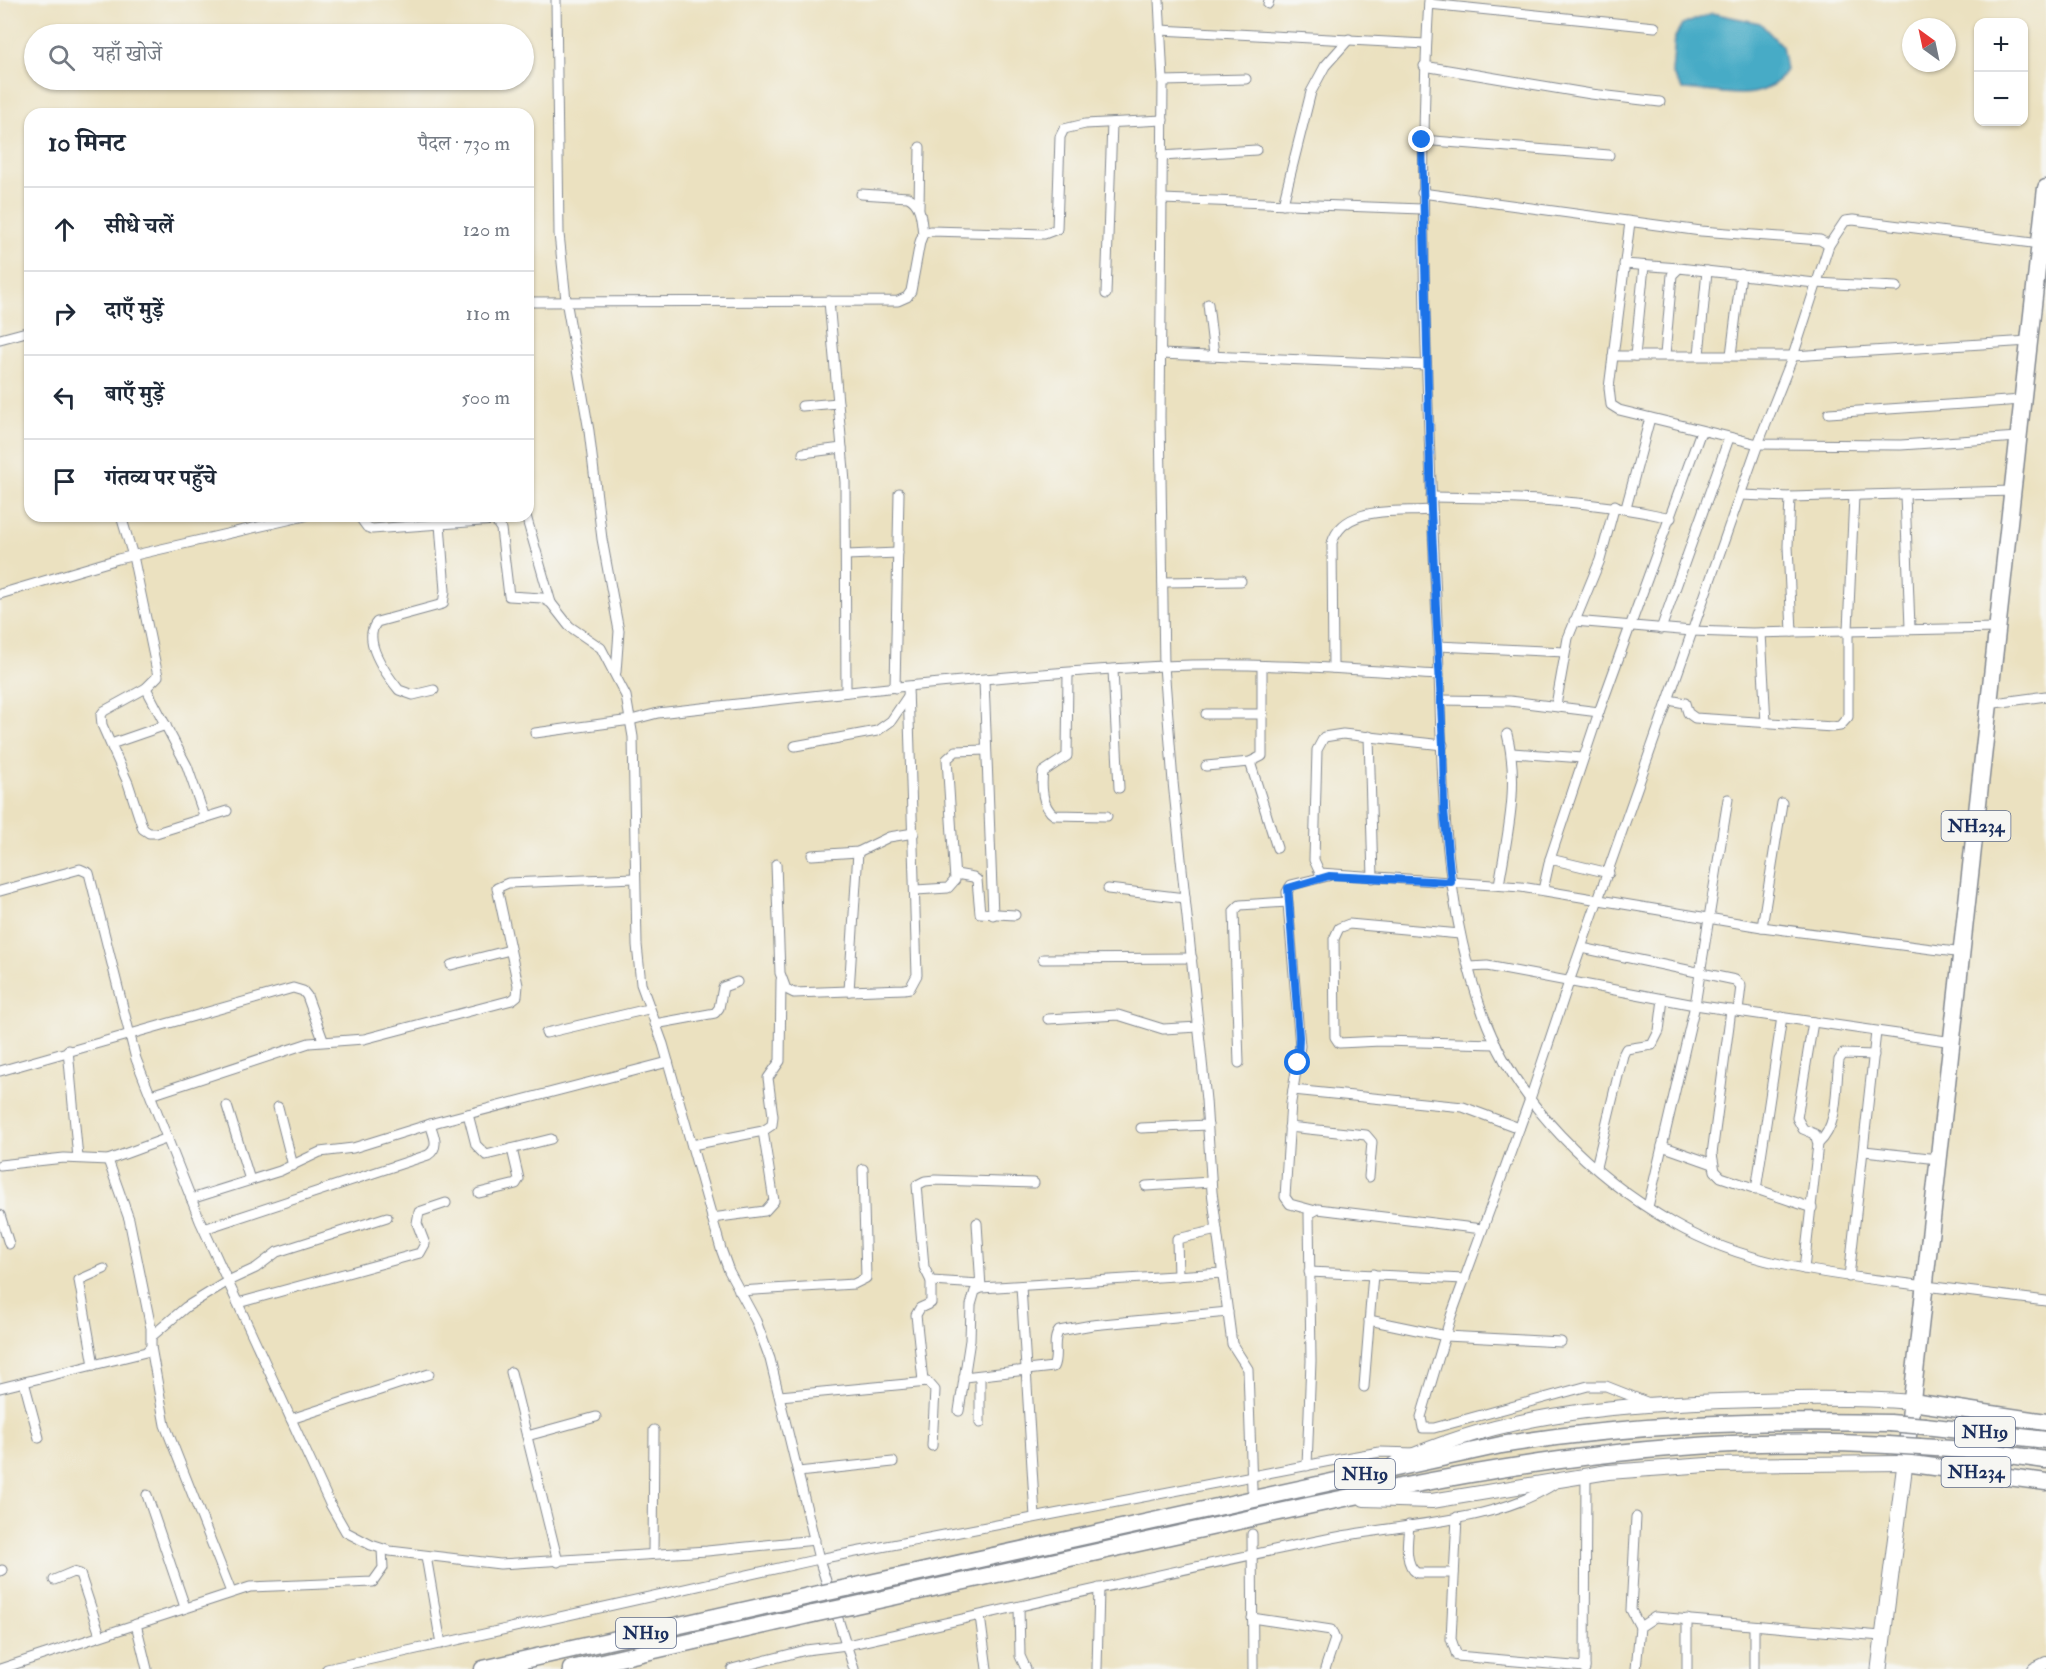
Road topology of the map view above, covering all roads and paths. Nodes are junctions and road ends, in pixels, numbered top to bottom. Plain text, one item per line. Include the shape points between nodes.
1 (556, 0) edge
2 (1159, 0) edge
3 (1429, 2) edge
4 (1655, 27) dead end
5 (1160, 30) junction
6 (1349, 39) junction
7 (1426, 44) junction
8 (1424, 66) junction
9 (1246, 79) dead end
10 (1163, 81) junction
11 (1660, 102) dead end
12 (1163, 120) junction
13 (1112, 123) junction
14 (1422, 140) junction
15 (920, 147) dead end
16 (1256, 150) dead end
17 (1609, 155) dead end
18 (1162, 156) junction
19 (2046, 188) edge
20 (1422, 193) junction
21 (861, 194) dead end
22 (1162, 199) junction
23 (1283, 204) junction
24 (919, 207) junction
25 (1422, 208) junction
26 (1630, 222) junction
27 (923, 234) junction
28 (2040, 244) junction
29 (1829, 245) junction
30 (1624, 264) junction
31 (1644, 266) junction
32 (1679, 268) junction
33 (1707, 270) junction
34 (1742, 274) junction
35 (1815, 283) junction
36 (1897, 287) dead end
37 (1106, 294) dead end
38 (566, 300) junction
39 (829, 301) junction
40 (534, 302) edge
41 (1208, 304) dead end
42 (24, 333) edge
43 (0, 339) edge
44 (2029, 340) junction
45 (1161, 354) junction
46 (1665, 355) junction
47 (1699, 355) junction
48 (1731, 355) junction
49 (1214, 356) junction
50 (1613, 356) junction
51 (1635, 356) junction
52 (1793, 356) junction
53 (1426, 365) junction
54 (2022, 400) junction
55 (838, 403) junction
56 (802, 406) dead end
57 (1829, 413) dead end
58 (1650, 418) junction
59 (1701, 431) junction
60 (2018, 437) junction
61 (1729, 438) junction
62 (1758, 444) junction
63 (842, 448) junction
64 (803, 453) dead end
65 (2013, 491) junction
66 (899, 493) dead end
67 (1741, 495) junction
68 (1905, 495) junction
69 (1854, 496) junction
70 (1431, 497) junction
71 (1790, 497) junction
72 (1615, 505) junction
73 (1626, 508) junction
74 (1431, 510) junction
75 (1671, 518) junction
76 (123, 522) edge
77 (279, 522) edge
78 (363, 522) edge
79 (460, 522) edge
80 (499, 522) edge
81 (528, 522) edge
82 (440, 524) junction
83 (898, 553) junction
84 (846, 555) junction
85 (133, 556) junction
86 (1241, 581) dead end
87 (1163, 582) junction
88 (0, 594) edge
89 (551, 603) junction
90 (1574, 621) junction
91 (1629, 625) junction
92 (1661, 628) junction
93 (1910, 628) junction
94 (1997, 628) junction
95 (1848, 630) junction
96 (1692, 631) junction
97 (1792, 632) junction
98 (1761, 633) junction
99 (1438, 646) junction
100 (1565, 652) junction
101 (1164, 666) junction
102 (1262, 668) junction
103 (1333, 668) junction
104 (1113, 670) junction
105 (616, 674) junction
106 (1068, 674) junction
107 (1439, 675) junction
108 (984, 680) junction
109 (146, 688) junction
110 (895, 688) junction
111 (434, 690) dead end
112 (908, 691) junction
113 (846, 692) junction
114 (2046, 696) edge
115 (1441, 700) junction
116 (1669, 700) junction
117 (1988, 704) junction
118 (1556, 705) junction
119 (1599, 711) junction
120 (1206, 714) dead end
121 (1263, 714) junction
122 (631, 720) junction
123 (1766, 723) junction
124 (166, 725) junction
125 (535, 734) dead end
126 (1507, 735) dead end
127 (1369, 736) junction
128 (111, 744) junction
129 (1443, 745) junction
130 (795, 746) dead end
131 (986, 750) junction
132 (1512, 753) junction
133 (1583, 758) junction
134 (1250, 762) junction
135 (1206, 766) dead end
136 (1119, 788) dead end
137 (1728, 799) dead end
138 (1782, 803) dead end
139 (227, 811) dead end
140 (1107, 816) dead end
141 (205, 818) junction
142 (914, 833) junction
143 (1277, 848) dead end
144 (858, 852) junction
145 (812, 855) dead end
146 (1550, 858) junction
147 (776, 864) dead end
148 (1609, 873) junction
149 (956, 874) junction
150 (1329, 876) junction
151 (635, 878) junction
152 (1373, 878) junction
153 (1451, 882) junction
154 (1499, 885) junction
155 (1108, 889) dead end
156 (916, 890) junction
157 (1543, 890) junction
158 (0, 891) edge
159 (1185, 898) junction
160 (1599, 900) junction
161 (1288, 902) junction
162 (993, 915) junction
163 (1015, 915) dead end
164 (1710, 919) junction
165 (1762, 927) junction
166 (1460, 934) junction
167 (1582, 948) junction
168 (510, 950) junction
169 (1963, 953) junction
170 (1192, 958) junction
171 (1042, 959) dead end
172 (451, 965) dead end
173 (1469, 967) junction
174 (1700, 972) junction
175 (781, 980) junction
176 (736, 982) dead end
177 (1569, 982) junction
178 (849, 991) junction
179 (1663, 999) junction
180 (1695, 1005) junction
181 (648, 1009) junction
182 (1735, 1010) junction
183 (1782, 1017) junction
184 (1048, 1019) dead end
185 (1814, 1022) junction
186 (655, 1024) junction
187 (1199, 1027) junction
188 (1876, 1032) junction
189 (546, 1033) dead end
190 (128, 1034) junction
191 (324, 1040) junction
192 (1953, 1042) junction
193 (1496, 1044) junction
194 (68, 1050) junction
195 (1874, 1055) junction
196 (668, 1062) junction
197 (1239, 1063) dead end
198 (0, 1071) edge
199 (1293, 1090) junction
200 (151, 1095) junction
201 (1530, 1099) junction
202 (227, 1106) dead end
203 (278, 1107) dead end
204 (468, 1114) junction
205 (430, 1124) junction
206 (1208, 1125) junction
207 (1289, 1127) junction
208 (1141, 1128) dead end
209 (1519, 1128) junction
210 (763, 1131) junction
211 (168, 1138) junction
212 (551, 1139) dead end
213 (1818, 1144) junction
214 (692, 1145) junction
215 (1662, 1146) junction
216 (512, 1149) junction
217 (1864, 1151) junction
218 (78, 1158) junction
219 (1939, 1159) junction
220 (108, 1160) junction
221 (1713, 1164) junction
222 (0, 1165) edge
223 (293, 1166) junction
224 (1596, 1167) junction
225 (862, 1169) dead end
226 (1369, 1178) dead end
227 (250, 1180) junction
228 (1211, 1182) junction
229 (1034, 1184) dead end
230 (1146, 1186) dead end
231 (1756, 1190) junction
232 (479, 1193) dead end
233 (191, 1199) junction
234 (446, 1203) dead end
235 (1648, 1207) junction
236 (1812, 1208) junction
237 (1312, 1210) junction
238 (0, 1215) edge
239 (387, 1217) dead end
240 (712, 1218) junction
241 (977, 1223) dead end
242 (204, 1229) junction
243 (1482, 1229) junction
244 (1217, 1230) junction
245 (9, 1244) dead end
246 (104, 1269) dead end
247 (1804, 1269) junction
248 (1310, 1272) junction
249 (1223, 1273) junction
250 (1373, 1274) junction
251 (1178, 1276) junction
252 (1849, 1277) junction
253 (1465, 1279) junction
254 (228, 1281) junction
255 (931, 1281) junction
256 (980, 1286) junction
257 (1021, 1286) junction
258 (1923, 1286) junction
259 (739, 1291) junction
260 (2046, 1301) edge
261 (238, 1303) junction
262 (1228, 1312) junction
263 (1369, 1320) junction
264 (152, 1336) junction
265 (1446, 1336) junction
266 (1561, 1342) dead end
267 (152, 1347) junction
268 (94, 1365) junction
269 (511, 1372) dead end
270 (1028, 1372) junction
271 (429, 1374) dead end
272 (980, 1376) junction
273 (964, 1377) junction
274 (923, 1381) junction
275 (24, 1382) junction
276 (1364, 1387) dead end
277 (0, 1388) edge
278 (780, 1396) junction
279 (1912, 1402) junction
280 (1651, 1404) junction
281 (959, 1412) dead end
282 (596, 1417) dead end
283 (291, 1419) junction
284 (2046, 1422) edge
285 (980, 1423) dead end
286 (654, 1430) dead end
287 (527, 1436) junction
288 (39, 1438) dead end
289 (2046, 1440) edge
290 (932, 1446) dead end
291 (1418, 1453) junction
292 (2046, 1460) edge
293 (892, 1462) dead end
294 (1905, 1462) junction
295 (1308, 1466) junction
296 (1379, 1471) junction
297 (798, 1472) junction
298 (1252, 1475) junction
299 (1586, 1475) junction
300 (1562, 1479) junction
301 (2046, 1482) edge
302 (1252, 1490) dead end
303 (147, 1495) dead end
304 (1342, 1498) junction
305 (1035, 1517) junction
306 (1457, 1517) junction
307 (1636, 1517) dead end
308 (1409, 1525) junction
309 (1252, 1534) dead end
310 (815, 1540) junction
311 (382, 1549) junction
312 (653, 1554) junction
313 (1252, 1555) junction
314 (426, 1556) junction
315 (819, 1559) junction
316 (558, 1562) junction
317 (1454, 1574) junction
318 (54, 1580) dead end
319 (1099, 1588) junction
320 (231, 1592) junction
321 (185, 1607) junction
322 (1019, 1607) junction
323 (980, 1616) junction
324 (1252, 1618) junction
325 (1687, 1619) junction
326 (136, 1624) junction
327 (1754, 1626) junction
328 (1640, 1627) junction
329 (100, 1635) junction
330 (1881, 1636) junction
331 (441, 1644) junction
332 (848, 1645) junction
333 (2046, 1663) edge
334 (1585, 1668) edge
335 (0, 1669) edge
336 (147, 1669) edge
337 (327, 1669) edge
338 (483, 1669) edge
339 (571, 1669) edge
340 (732, 1669) edge
341 (854, 1669) edge
342 (987, 1669) edge
343 (1026, 1669) edge
344 (1097, 1669) edge
345 (1253, 1669) edge
346 (1325, 1669) edge
347 (1636, 1669) edge
348 (1687, 1669) edge
349 (1754, 1669) edge
350 (1879, 1669) edge
351 (2034, 1669) edge

1 - 38 street via 558,219
2 - 5 street
3 - 4 street
3 - 7 street
5 - 6 street
5 - 10 street
6 - 7 street
6 - 23 street via 1325,66 1311,92
7 - 8 street
8 - 11 street
8 - 14 street
9 - 10 street
10 - 12 street
12 - 13 street
12 - 18 street
13 - 27 street via 1064,129 1060,137 1059,219 1052,232 942,229
13 - 37 street
14 - 17 street
14 - 20 street
15 - 24 street
16 - 18 street
18 - 22 street
19 - 28 highway, NH234
20 - 25 street
20 - 26 street
21 - 24 street via 908,196
22 - 23 street
22 - 45 street
23 - 25 street
24 - 27 street
25 - 53 street
26 - 29 street via 1820,240
26 - 30 street
27 - 39 street via 907,297 898,301
28 - 29 street via 1853,220 1839,227
28 - 44 highway, NH234
29 - 35 street
30 - 31 street
30 - 50 street
31 - 32 street
31 - 51 street
32 - 33 street
32 - 46 street via 1672,275
33 - 34 street
33 - 47 street
34 - 35 street
34 - 48 street
35 - 36 street
35 - 52 street
38 - 39 street
38 - 40 street
38 - 105 street via 618,631
39 - 55 street
41 - 49 street
42 - 43 street
44 - 52 street
44 - 54 highway, NH234
45 - 49 street
45 - 87 street
46 - 47 street
46 - 51 street
47 - 48 street
48 - 52 street
49 - 53 street
50 - 51 street
50 - 58 street via 1611,405
52 - 62 street
53 - 70 street
54 - 57 street
54 - 60 highway, NH234
55 - 56 street
55 - 63 street
58 - 59 street
58 - 73 street
59 - 61 street
59 - 75 street
60 - 62 street via 1901,445
60 - 65 highway, NH234
61 - 62 street
61 - 92 street
62 - 67 street
63 - 64 street
63 - 84 street
65 - 68 street
65 - 94 highway, NH234
66 - 83 street
67 - 71 street
67 - 96 street
68 - 69 street
68 - 93 street
69 - 71 street
69 - 95 street
70 - 72 street via 1550,499
70 - 74 street
71 - 97 street
72 - 73 street
72 - 90 street via 1599,560
73 - 75 street
74 - 99 street
74 - 103 street via 1357,516 1336,530 1332,543
75 - 91 street
76 - 85 street
77 - 85 street
78 - 82 street via 372,529
79 - 82 street
80 - 89 street via 509,596 542,598
81 - 89 street
82 - 111 street via 446,591 443,604 377,622 370,635 399,690 413,695
83 - 84 street
83 - 110 street
84 - 113 street
85 - 88 street
85 - 109 street via 158,671
86 - 87 street
87 - 101 street
89 - 105 street via 569,626 596,642
90 - 91 street
90 - 100 street
91 - 92 street
91 - 119 street
92 - 96 street
93 - 94 street
93 - 95 street
94 - 117 highway, NH234
95 - 97 street
95 - 123 street via 1845,723 1833,727
96 - 98 street
96 - 116 street
97 - 98 street
98 - 123 street
99 - 100 street
99 - 107 street
100 - 118 street
101 - 102 street
101 - 104 street
101 - 159 street
102 - 103 street
102 - 121 street
103 - 107 street
104 - 106 street
104 - 136 street
105 - 122 street
106 - 108 street
106 - 140 street via 1067,756 1043,772 1044,803 1054,815
107 - 115 street
108 - 112 street
108 - 131 street
109 - 124 street
109 - 128 street via 101,715
110 - 112 street
110 - 113 street
112 - 130 street via 891,721 877,731
112 - 142 street
113 - 122 street via 658,713
114 - 117 street
115 - 118 street
115 - 129 street
116 - 123 street via 1685,704 1695,718
116 - 148 street
117 - 169 highway, NH234
118 - 119 street
119 - 133 street
120 - 121 street
121 - 134 street via 1264,750 1262,756
122 - 125 street
122 - 151 street
124 - 128 street
124 - 141 street via 188,766
126 - 132 street
127 - 129 street
127 - 150 street via 1332,734 1324,737 1317,750 1314,860 1320,873
127 - 152 street
128 - 141 street via 143,829 156,833
129 - 153 street
131 - 149 street via 956,751 946,759
131 - 162 street
132 - 133 street
132 - 154 street via 1513,797
133 - 146 street
134 - 135 street
134 - 143 street
137 - 164 street
138 - 165 street
139 - 141 street
142 - 144 street via 889,837
142 - 156 street
144 - 145 street
144 - 178 street
146 - 148 street
146 - 157 street
147 - 175 street
148 - 160 street
149 - 156 street via 948,888
149 - 162 street via 977,880 980,912
150 - 152 street
150 - 161 street via 1291,885
151 - 168 street via 501,884 497,893
151 - 181 street via 638,967
152 - 153 street
153 - 154 street
153 - 166 street
154 - 157 street
155 - 159 street
156 - 178 street via 914,983 904,989
157 - 160 street
158 - 190 street via 80,869 89,873
159 - 170 street
160 - 164 street
160 - 167 street
161 - 197 street via 1240,905 1234,911
161 - 199 street via 1300,1046
162 - 163 street
164 - 165 street
164 - 174 street
165 - 169 street
166 - 173 street
166 - 193 street via 1349,924 1339,928 1334,939 1335,1037 1346,1044
167 - 174 street
167 - 177 street
168 - 172 street
168 - 191 street via 519,991 513,1000 364,1039
169 - 192 highway, NH234
170 - 171 street
170 - 187 street
173 - 177 street via 1487,966
173 - 193 street
174 - 180 street
174 - 182 street via 1739,982 1741,990
175 - 178 street via 794,993
175 - 210 street via 780,1061 769,1074 773,1116 772,1125
176 - 186 street via 723,987 716,1013
177 - 179 street
177 - 201 street
179 - 180 street
179 - 224 street via 1659,1031 1652,1045 1626,1049 1623,1055
180 - 182 street
180 - 215 street
181 - 186 street
181 - 189 street
182 - 183 street
182 - 221 street
183 - 185 street
183 - 231 street
184 - 187 street via 1118,1015 1163,1029
185 - 188 street
185 - 213 street via 1797,1118 1803,1129 1815,1134
186 - 196 street
187 - 206 street
188 - 192 street
188 - 195 street
190 - 191 street via 298,987 307,996
190 - 194 street
190 - 200 street
191 - 200 street
192 - 219 highway, NH234
193 - 201 street
194 - 198 street
194 - 218 street
195 - 213 street via 1843,1054 1839,1060 1832,1123
195 - 217 street
196 - 204 street
196 - 214 street
199 - 207 street
199 - 209 street via 1463,1107
200 - 211 street
201 - 209 street
201 - 224 street
202 - 227 street
203 - 223 street
204 - 205 street
204 - 216 street via 481,1153
205 - 223 street via 353,1148 320,1152
205 - 242 street via 436,1143 428,1155
206 - 208 street
206 - 228 street
207 - 226 street via 1366,1135 1372,1142
207 - 237 street via 1285,1197 1290,1204
209 - 243 street
210 - 214 street
210 - 240 street via 774,1201 770,1208
211 - 220 street
211 - 233 street
212 - 216 street
213 - 236 street
214 - 240 street
215 - 221 street
215 - 235 street
216 - 232 street via 518,1174 516,1184
217 - 219 street
217 - 252 street
218 - 220 street
218 - 222 street
219 - 258 highway, NH234
220 - 264 street via 129,1219
221 - 231 street via 1721,1177
223 - 227 street
224 - 235 street
225 - 259 street via 866,1278 854,1284
227 - 233 street
228 - 230 street
228 - 244 street
229 - 255 street via 920,1182 916,1189 924,1267
231 - 236 street
233 - 242 street
234 - 261 street via 419,1212 417,1223 424,1244 420,1253
235 - 247 street via 1729,1250
236 - 247 street
237 - 243 street
237 - 248 street via 1308,1220
238 - 245 street
239 - 254 street via 277,1252 256,1268
240 - 259 street
241 - 256 street
242 - 254 street
243 - 253 street
244 - 249 street
244 - 251 street via 1177,1239
246 - 268 street via 79,1280
247 - 252 street
248 - 250 street
248 - 295 street
249 - 251 street
249 - 262 street
250 - 253 street
250 - 263 street
251 - 257 street
252 - 258 street
253 - 265 street
254 - 261 street
254 - 264 street via 186,1307
255 - 256 street
255 - 274 street via 933,1299 916,1315
256 - 257 street
256 - 273 street via 973,1295
257 - 270 street
258 - 260 street
258 - 279 highway, NH234
259 - 278 street via 756,1321
261 - 283 street
262 - 270 street via 1059,1331 1055,1337 1056,1364
262 - 298 street via 1232,1344 1248,1369
263 - 265 street
263 - 276 street
264 - 267 street
265 - 266 street
265 - 280 street via 1420,1417 1423,1428 1588,1386 1606,1386
267 - 268 street
267 - 320 street via 165,1425
268 - 275 street
269 - 287 street
270 - 272 street
270 - 305 street
271 - 283 street
272 - 273 street
272 - 285 street
273 - 281 street
274 - 278 street
274 - 290 street via 935,1390
275 - 277 street
275 - 288 street
278 - 297 street
279 - 280 main road via 1823,1397
279 - 284 highway
279 - 294 highway, NH234
280 - 291 main road via 1533,1418 1479,1430
282 - 287 street
283 - 311 street via 338,1522 356,1539
286 - 312 street
287 - 316 street
289 - 296 highway, NH19, bridge via 1890,1423 1779,1421 1616,1429 1501,1445
291 - 295 street via 1380,1452
291 - 296 main road
292 - 304 highway, NH19, bridge via 1834,1441 1620,1450
293 - 297 street
294 - 299 main road via 1707,1465
294 - 301 highway, NH234
294 - 330 main road
295 - 298 street
296 - 338 highway, NH19, bridge
297 - 310 street
298 - 302 street
298 - 305 street
299 - 300 main road
299 - 334 street
300 - 304 main road via 1432,1501
300 - 306 street via 1512,1506
303 - 321 street
304 - 339 highway, NH19, bridge
305 - 315 street
306 - 308 street
306 - 317 street
307 - 328 street via 1631,1610
308 - 313 street
308 - 317 street via 1408,1556 1412,1570
309 - 313 street
310 - 312 street
310 - 315 street
311 - 314 street
311 - 320 street via 383,1568 374,1582 264,1585
312 - 316 street
313 - 319 street
313 - 324 street
314 - 316 street via 512,1565
314 - 331 street
315 - 331 street
315 - 332 street
317 - 334 street via 1451,1639 1457,1656
318 - 329 street via 73,1572 80,1574
319 - 322 street
319 - 344 street
320 - 321 street
321 - 326 street
322 - 323 street
322 - 343 street via 1020,1656
323 - 332 street
323 - 342 street
324 - 345 street
324 - 346 street via 1331,1630 1335,1639
325 - 327 street
325 - 328 street via 1655,1617
325 - 348 street
326 - 329 street
326 - 336 street
327 - 330 street
327 - 349 street
328 - 347 street
329 - 335 street
330 - 350 main road
331 - 337 street
332 - 340 street via 806,1650
332 - 341 street
333 - 351 street

